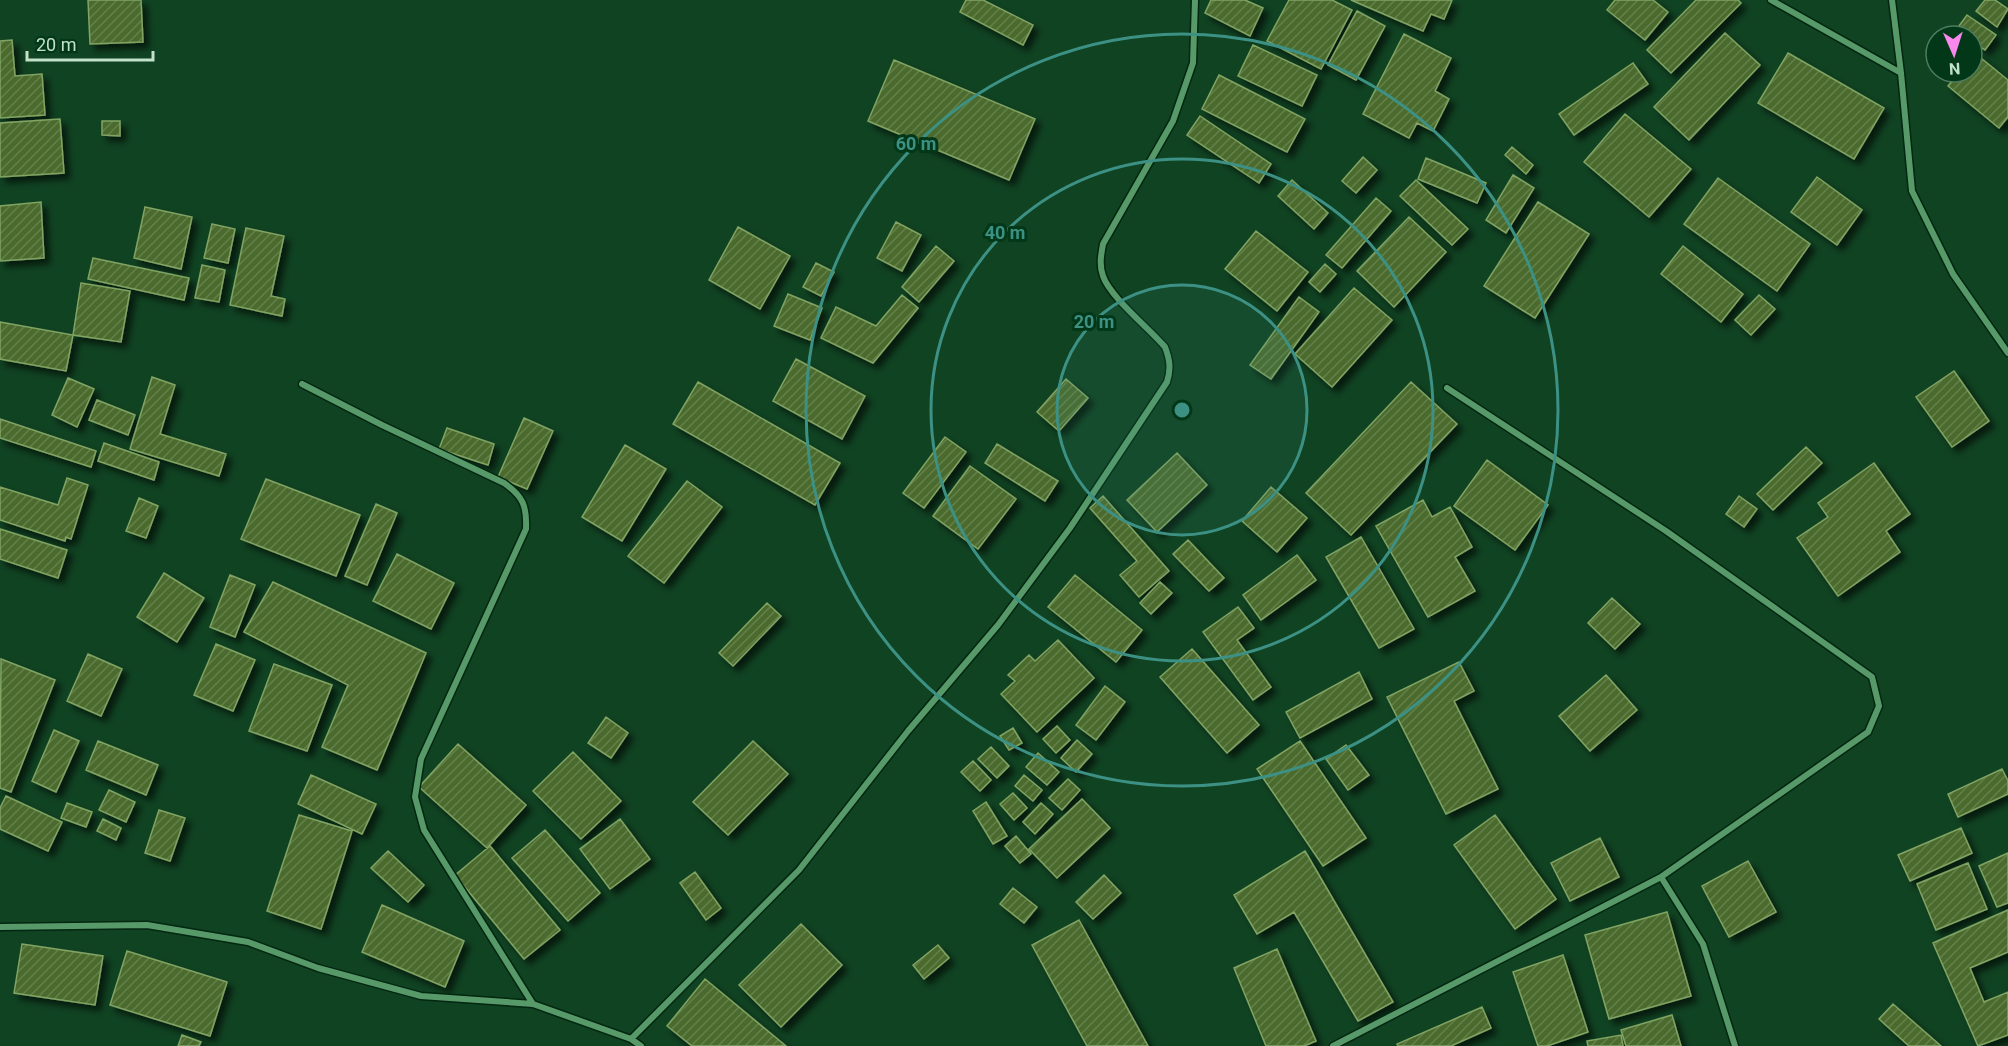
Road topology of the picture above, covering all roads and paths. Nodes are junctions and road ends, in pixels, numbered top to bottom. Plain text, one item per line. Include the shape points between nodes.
1 (1195, 0) edge
2 (1772, 0) edge
3 (1892, 0) edge
4 (1901, 73) junction
5 (2008, 353) edge
6 (303, 384) dead end
7 (1447, 388) dead end
8 (1660, 877) junction
9 (0, 927) edge
10 (533, 1004) junction
11 (631, 1040) junction
12 (641, 1046) edge
13 (1333, 1046) edge
14 (1736, 1046) edge

1 - 11 street via 1193,63 1173,122 1103,244 1100,261 1103,278 1112,292 1165,347 1170,358 1167,382 1070,528 998,625 908,731 799,870
2 - 4 street
3 - 4 street
4 - 5 street via 1912,191 1953,274
6 - 10 street via 504,483 523,502 526,529 421,759 415,797 424,830
7 - 8 street via 1665,531 1872,677 1879,706 1868,732
8 - 13 street
8 - 14 street via 1703,944
9 - 10 street via 147,925 248,942 318,968 421,996
10 - 11 street
11 - 12 street

